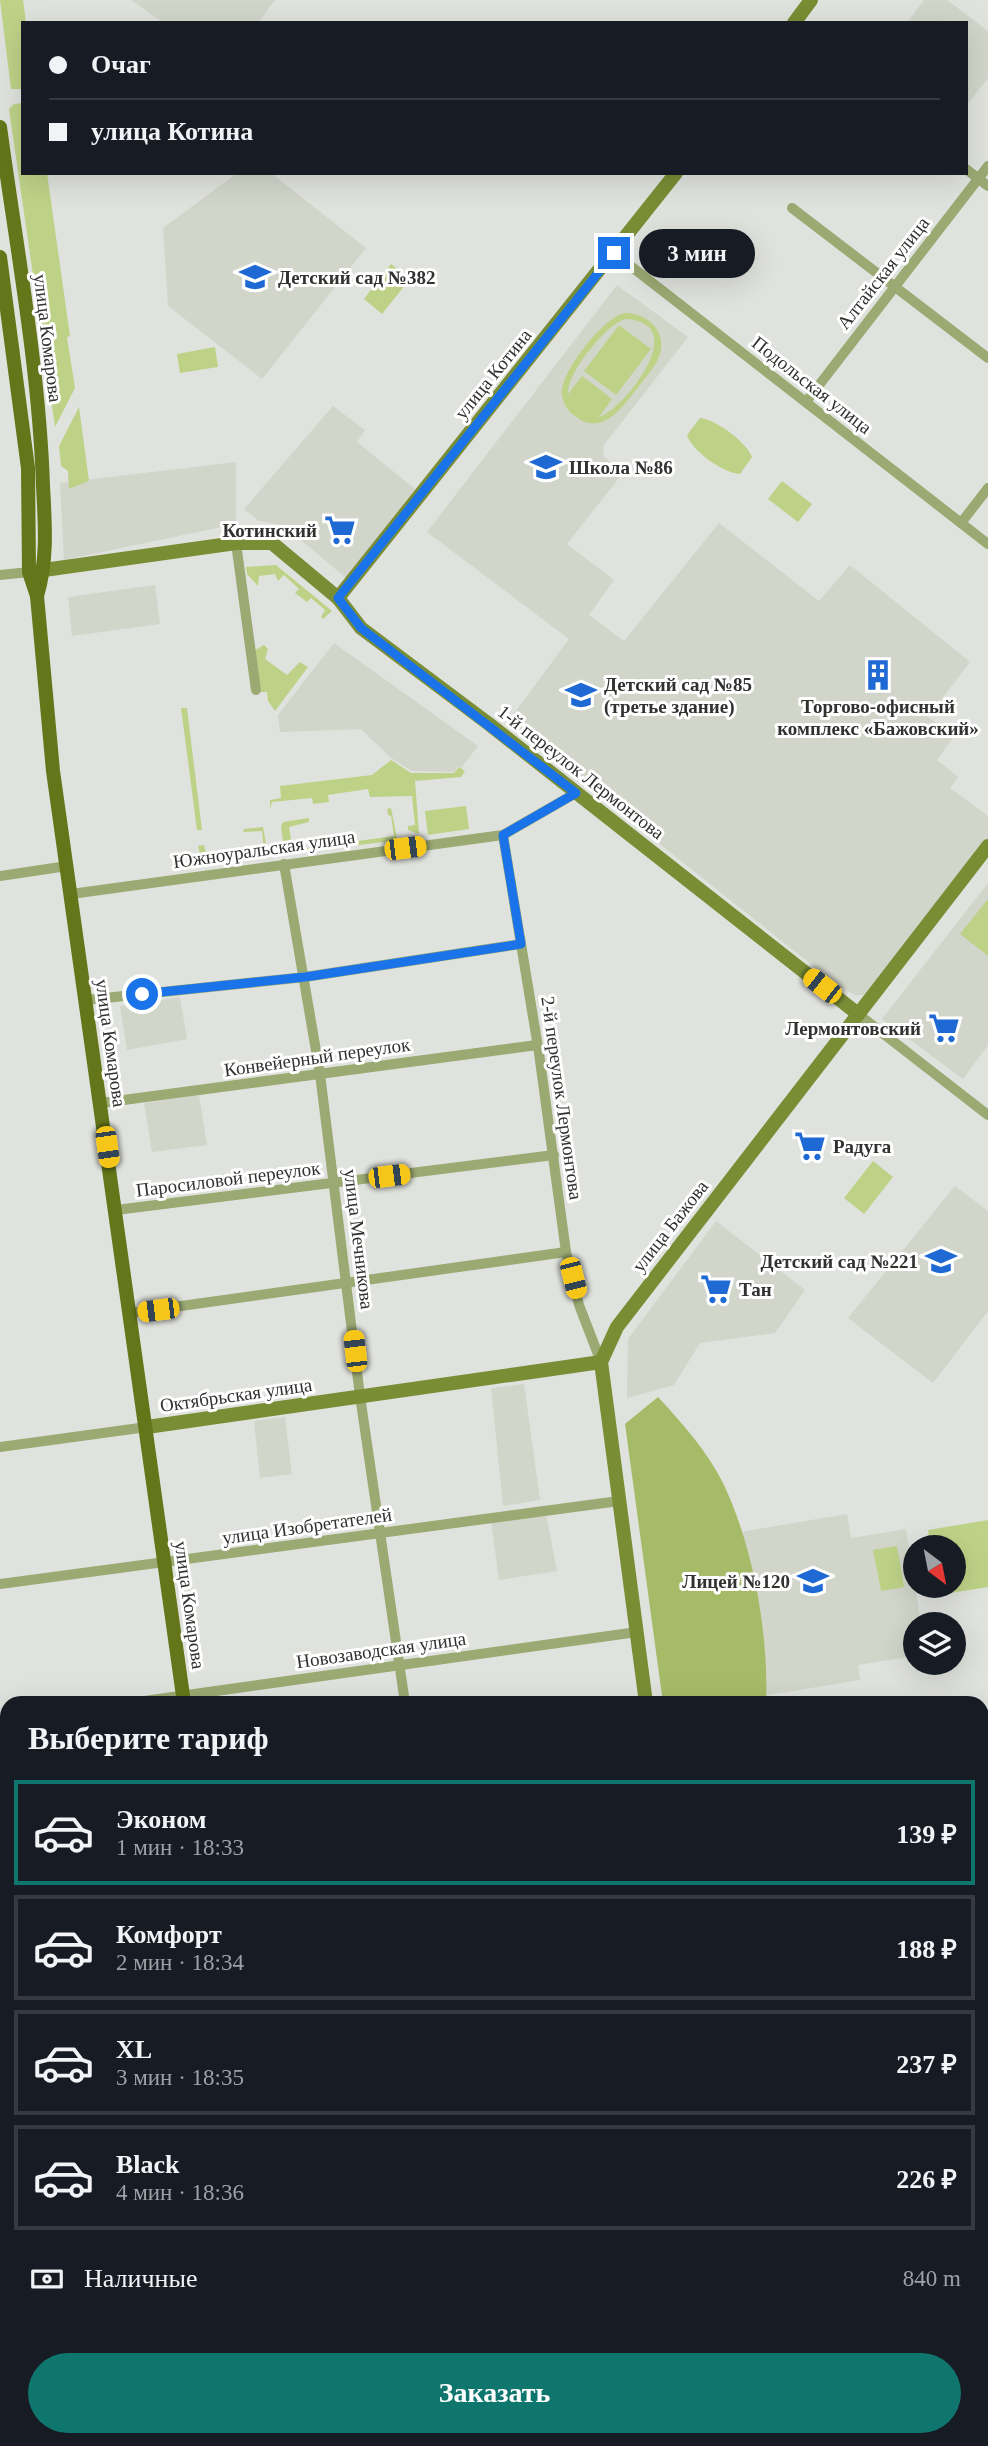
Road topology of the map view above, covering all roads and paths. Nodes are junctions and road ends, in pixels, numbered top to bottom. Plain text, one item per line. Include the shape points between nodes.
1 (811, 0) edge
2 (795, 21) edge
3 (0, 127) edge
4 (988, 166) edge
5 (968, 170) edge
6 (674, 175) edge
7 (978, 178) junction
8 (988, 186) edge
9 (792, 208) dead end
10 (614, 253) junction
11 (0, 257) edge
12 (895, 285) junction
13 (988, 358) edge
14 (806, 402) junction
15 (988, 488) edge
16 (961, 523) junction
17 (236, 543) junction
18 (988, 544) edge
19 (44, 570) junction
20 (29, 572) junction
21 (0, 575) edge
22 (37, 596) junction
23 (338, 598) junction
24 (256, 690) dead end
25 (576, 793) junction
26 (503, 835) junction
27 (988, 846) edge
28 (284, 864) junction
29 (67, 866) junction
30 (0, 876) edge
31 (71, 894) junction
32 (521, 944) junction
33 (305, 977) junction
34 (86, 1000) junction
35 (858, 1014) junction
36 (537, 1045) junction
37 (320, 1074) junction
38 (101, 1103) junction
39 (988, 1115) edge
40 (554, 1155) junction
41 (334, 1183) junction
42 (116, 1210) junction
43 (566, 1252) junction
44 (346, 1284) junction
45 (131, 1313) junction
46 (601, 1362) junction
47 (360, 1396) junction
48 (147, 1427) junction
49 (0, 1447) edge
50 (620, 1501) junction
51 (380, 1533) junction
52 (165, 1564) junction
53 (0, 1584) edge
54 (637, 1632) junction
55 (400, 1665) junction
56 (184, 1696) edge
57 (203, 1696) edge
58 (404, 1696) edge
59 (645, 1696) edge

1 - 2 street
3 - 19 main road, улица Комарова via 36,388 43,462
4 - 7 street, Алтайская улица
5 - 7 street
6 - 10 street, улица Котина
7 - 8 street
7 - 12 street, Алтайская улица
9 - 12 street
10 - 14 street, Подольская улица
10 - 23 street, улица Котина
11 - 20 main road, улица Комарова via 28,468
12 - 13 street
12 - 14 street, Алтайская улица
14 - 16 street, Подольская улица
15 - 16 street
16 - 18 street, Подольская улица
17 - 19 street, 1-й переулок Лермонтова
17 - 23 street, 1-й переулок Лермонтова via 272,543
17 - 24 street
19 - 20 main road
19 - 22 main road, улица Комарова
20 - 21 street
20 - 22 main road, улица Комарова
22 - 29 main road, улица Комарова via 50,746
23 - 25 street, 1-й переулок Лермонтова via 361,628
25 - 26 street, Южноуральская улица
25 - 35 street, 1-й переулок Лермонтова
26 - 28 street, Южноуральская улица
26 - 32 street, 2-й переулок Лермонтова
27 - 35 street, улица Бажова
28 - 31 street, Южноуральская улица
28 - 33 street, улица Мечникова
29 - 30 street
29 - 31 main road, улица Комарова
31 - 34 main road, улица Комарова
32 - 33 street
32 - 36 street, 2-й переулок Лермонтова
33 - 34 street
33 - 37 street, улица Мечникова
34 - 38 main road, улица Комарова
35 - 39 street, 1-й переулок Лермонтова
35 - 46 street, улица Бажова via 617,1327
36 - 37 street, Конвейерный переулок
36 - 40 street, 2-й переулок Лермонтова
37 - 38 street, Конвейерный переулок
37 - 41 street, улица Мечникова
38 - 42 main road, улица Комарова
40 - 41 street, Паросиловой переулок
40 - 43 street, 2-й переулок Лермонтова
41 - 42 street, Паросиловой переулок
41 - 44 street, улица Мечникова
42 - 45 main road, улица Комарова
43 - 44 street
43 - 46 street, 2-й переулок Лермонтова via 579,1305
44 - 45 street
44 - 47 street, улица Мечникова
45 - 48 main road, улица Комарова
46 - 47 street, Октябрьская улица
46 - 50 street
47 - 48 street, Октябрьская улица
47 - 51 street, улица Мечникова
48 - 49 street, Октябрьская улица
48 - 52 main road, улица Комарова
50 - 51 street, улица Изобретателей
50 - 54 street
51 - 52 street, улица Изобретателей
51 - 55 street, улица Мечникова
52 - 53 street, улица Изобретателей
52 - 56 main road, улица Комарова
54 - 55 street, Новозаводская улица
54 - 59 street
55 - 57 street, Новозаводская улица
55 - 58 street, улица Мечникова

